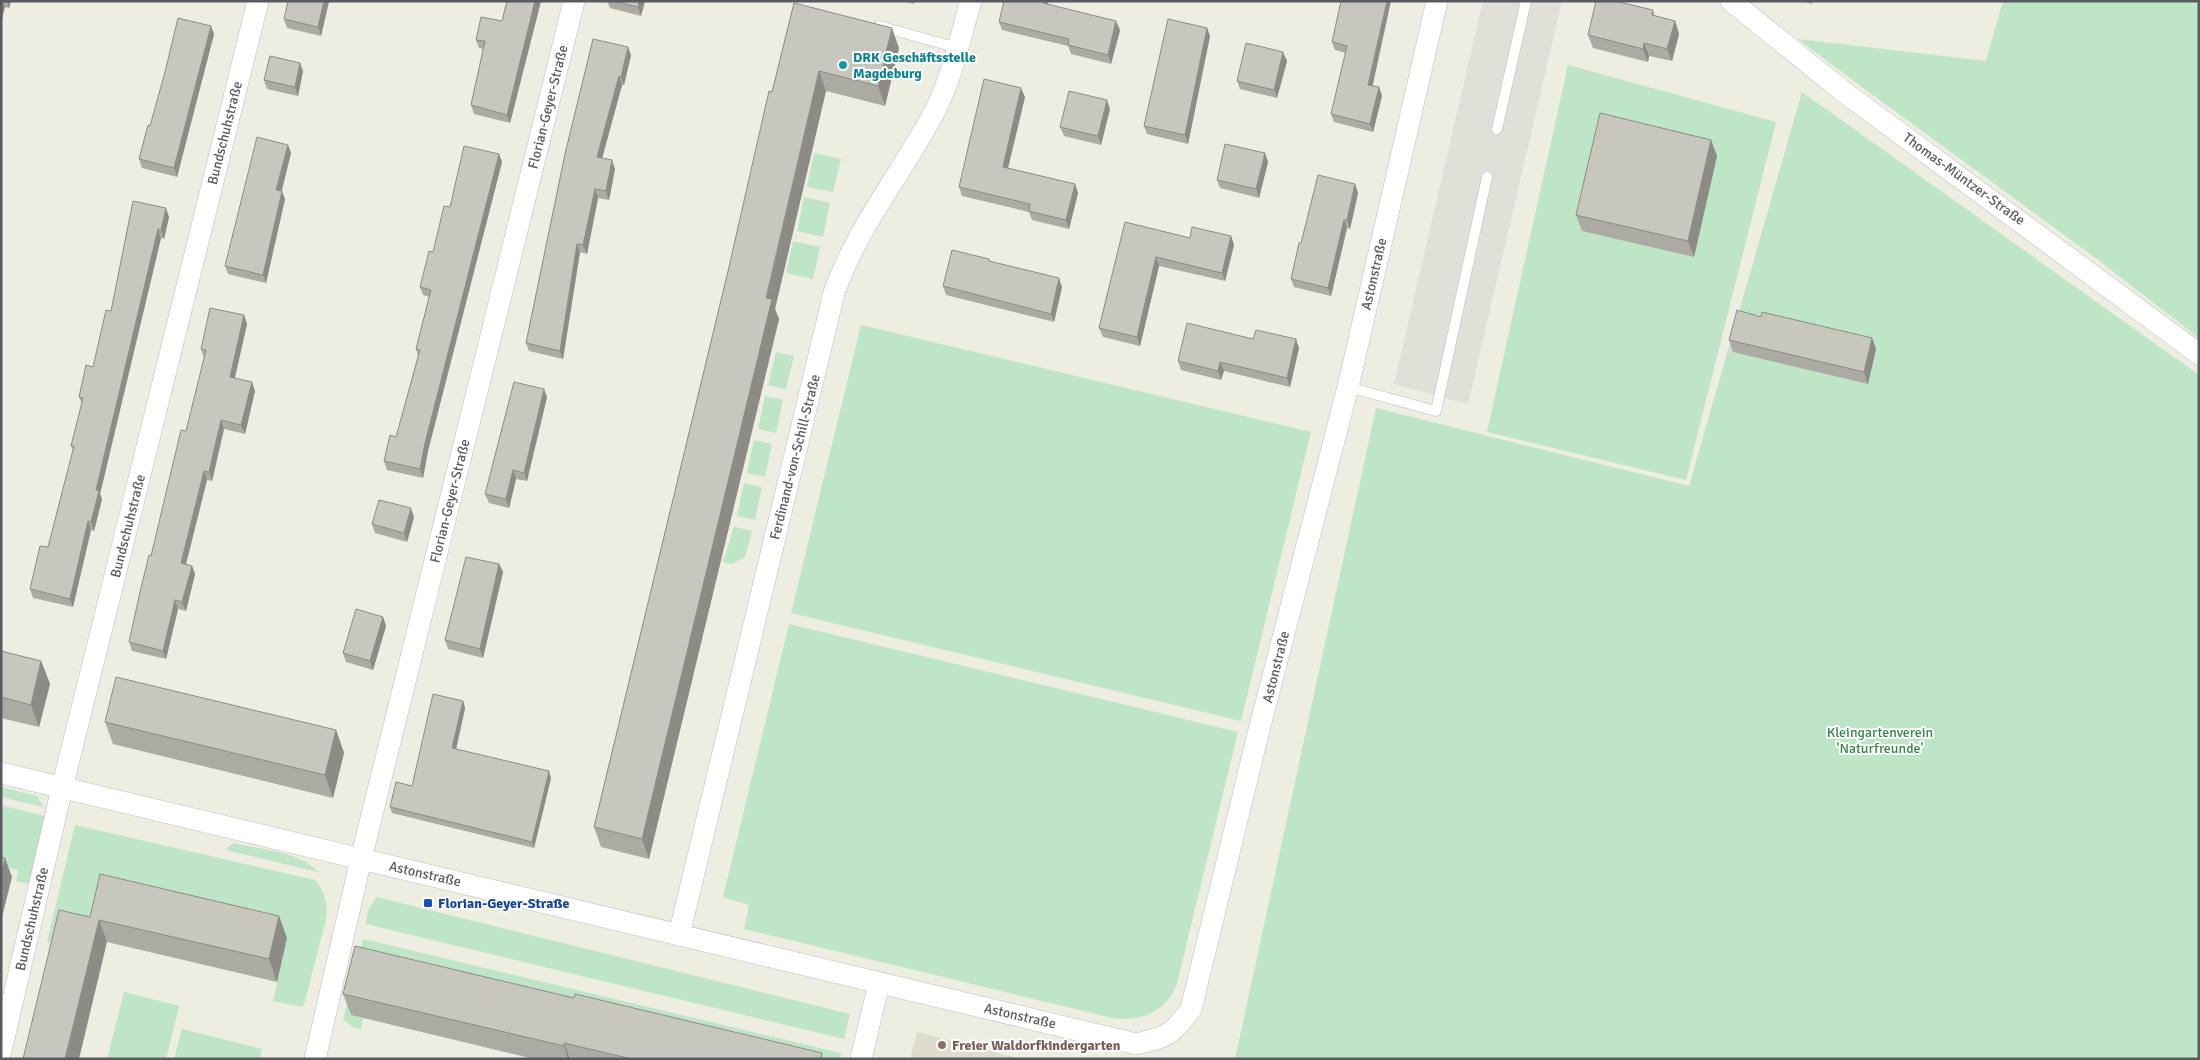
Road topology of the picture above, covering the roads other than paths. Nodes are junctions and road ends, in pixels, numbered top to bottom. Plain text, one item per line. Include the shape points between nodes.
1 (258, 1) edge
2 (574, 1) edge
3 (971, 1) edge
4 (1437, 1) edge
5 (1526, 1) edge
6 (1731, 1) edge
7 (865, 22) edge
8 (958, 48) junction
9 (1497, 129) dead end
10 (1487, 177) dead end
11 (2199, 354) edge
12 (1348, 387) junction
13 (1, 773) edge
14 (62, 788) junction
15 (361, 859) junction
16 (679, 935) junction
17 (879, 983) junction
18 (1, 1051) edge
19 (315, 1059) edge
20 (860, 1059) edge

1 - 14 street, Bundschuhstraße
2 - 15 street, Florian-Geyer-Straße
3 - 8 street, Ferdinand-von-Schill-Straße
4 - 12 street, Astonstraße
5 - 9 lane
6 - 11 street, Thomas-Müntzer-Straße via 1844,92
7 - 8 lane
8 - 16 street, Ferdinand-von-Schill-Straße via 931,120 852,249 834,294
10 - 12 lane via 1436,411
12 - 17 street, Astonstraße via 1191,1009 1176,1029 1159,1039 1136,1044
13 - 14 street, Astonstraße
14 - 15 street, Astonstraße
14 - 18 street, Bundschuhstraße
15 - 16 street, Astonstraße
15 - 19 street, Florian-Geyer-Straße
16 - 17 street, Astonstraße
17 - 20 street

